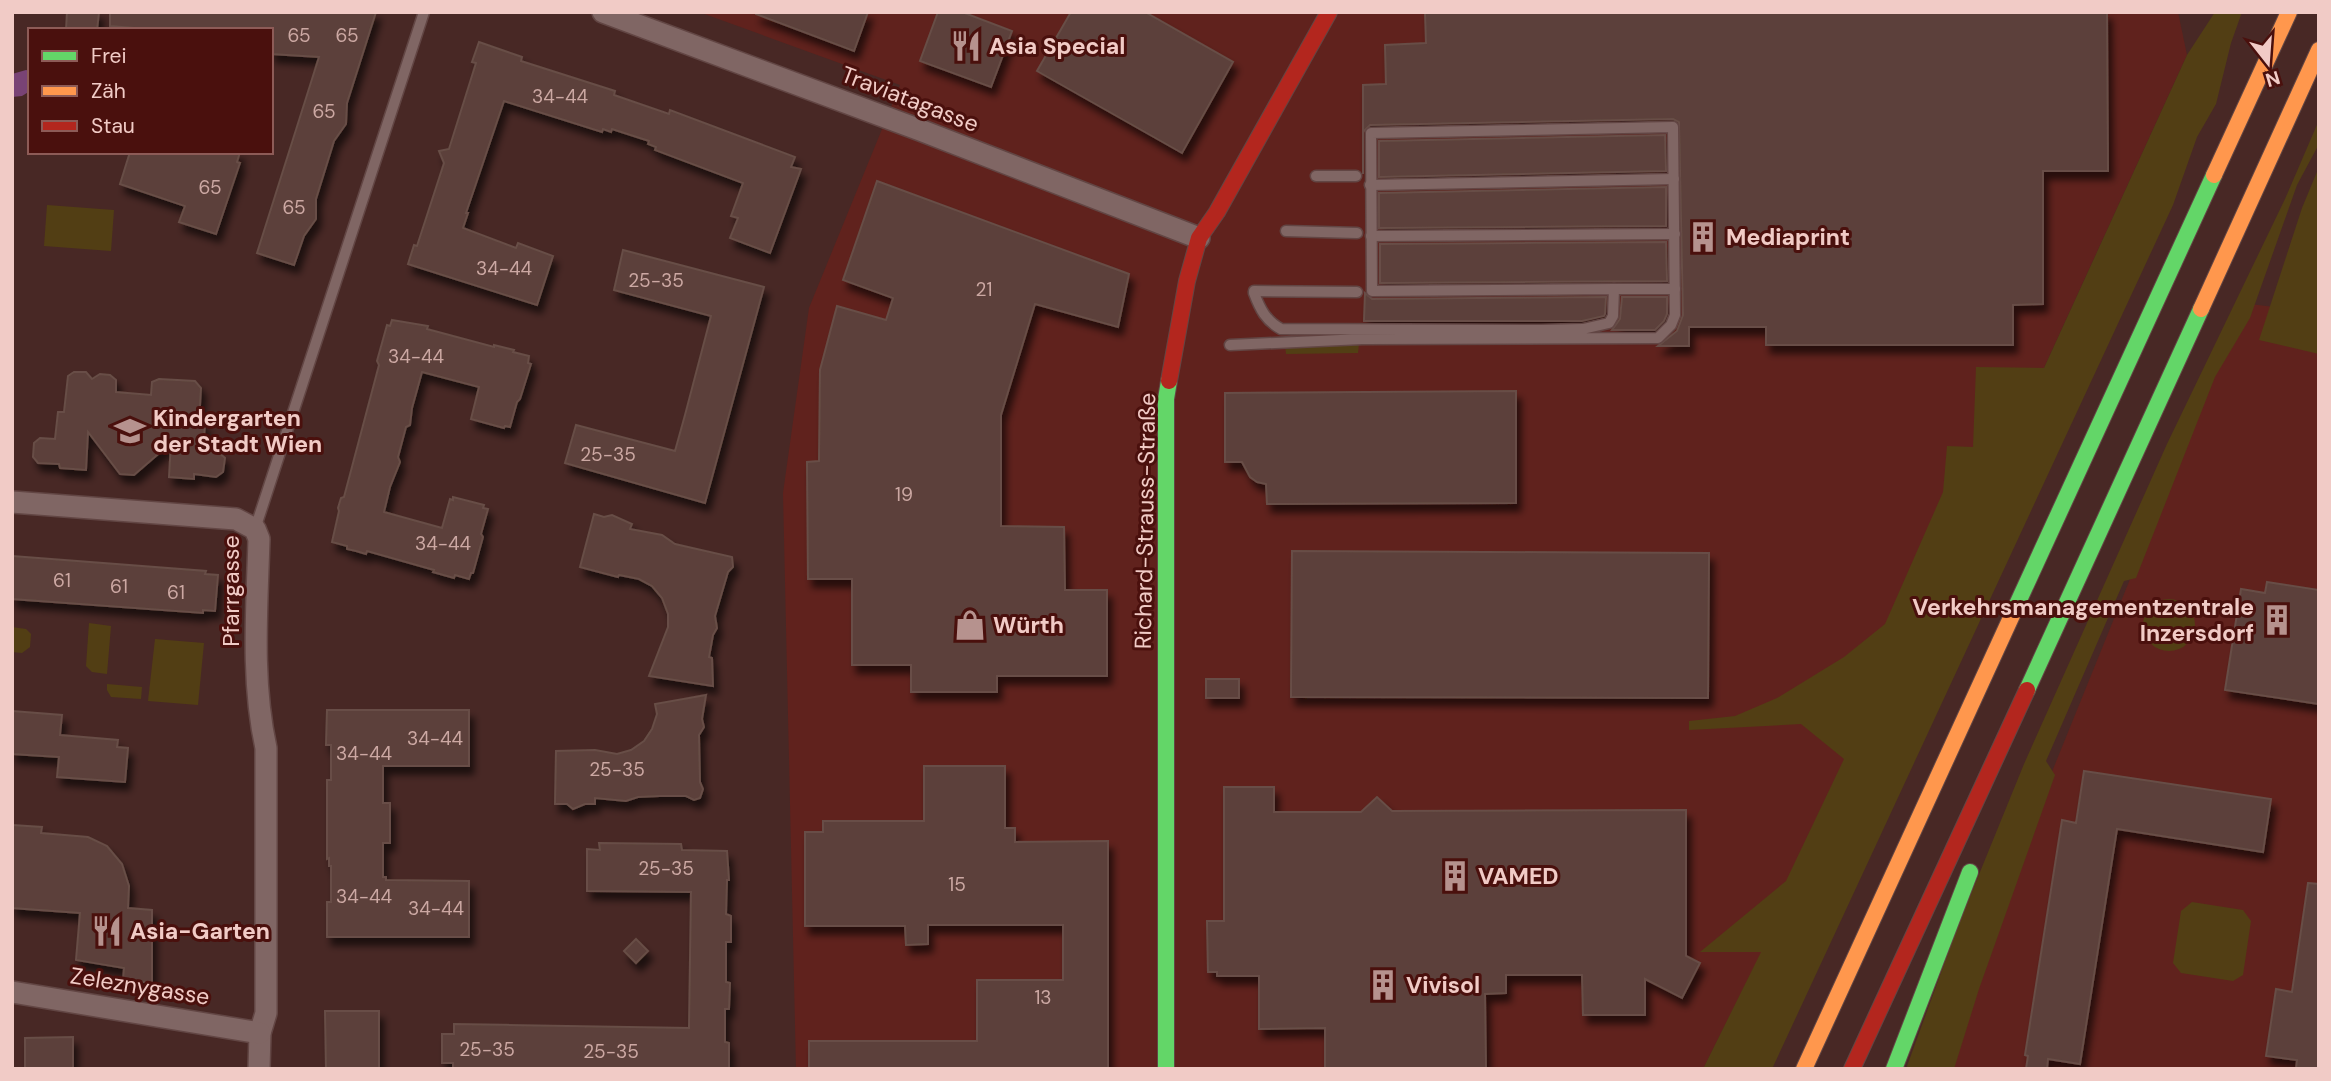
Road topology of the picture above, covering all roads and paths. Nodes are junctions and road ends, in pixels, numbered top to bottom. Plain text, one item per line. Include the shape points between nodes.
1 (424, 12) edge
2 (603, 12) edge
3 (1329, 12) edge
4 (2289, 12) edge
5 (2319, 50) edge
6 (1316, 176) dead end
7 (1356, 176) dead end
8 (1674, 179) junction
9 (1370, 185) junction
10 (1286, 231) dead end
11 (1357, 233) dead end
12 (1675, 234) junction
13 (1370, 236) junction
14 (1199, 238) junction
15 (1614, 289) junction
16 (1675, 289) junction
17 (1357, 292) dead end
18 (1230, 345) dead end
19 (12, 502) edge
20 (255, 529) junction
21 (2067, 604) junction
22 (2026, 729) dead end
23 (1977, 853) dead end
24 (12, 992) edge
25 (260, 1033) junction
26 (259, 1069) edge
27 (1166, 1069) edge
28 (1804, 1069) edge
29 (1852, 1069) edge
30 (1894, 1069) edge

1 - 20 lane, Pfarrgasse
2 - 14 street, Traviatagasse
3 - 14 main road, Richard-Strauss-Straße
4 - 28 main road
5 - 21 main road
6 - 7 lane
8 - 9 lane
8 - 9 lane via 1670,125 1378,131 1370,138
8 - 12 lane
9 - 13 lane
10 - 11 lane
12 - 13 lane
12 - 16 lane
13 - 15 lane via 1371,285 1376,292
14 - 27 main road, Richard-Strauss-Straße via 1166,399
15 - 16 lane
15 - 17 lane via 1609,323 1541,330 1281,329 1264,315 1254,292
16 - 18 lane via 1671,325 1658,338 1648,340 1362,339
19 - 20 street via 236,519
20 - 25 street, Pfarrgasse via 259,539 256,631 260,719 267,748 266,1013
21 - 22 main road
21 - 29 main road
23 - 30 main road
24 - 25 street, Zeleznygasse
25 - 26 street, Pfarrgasse

